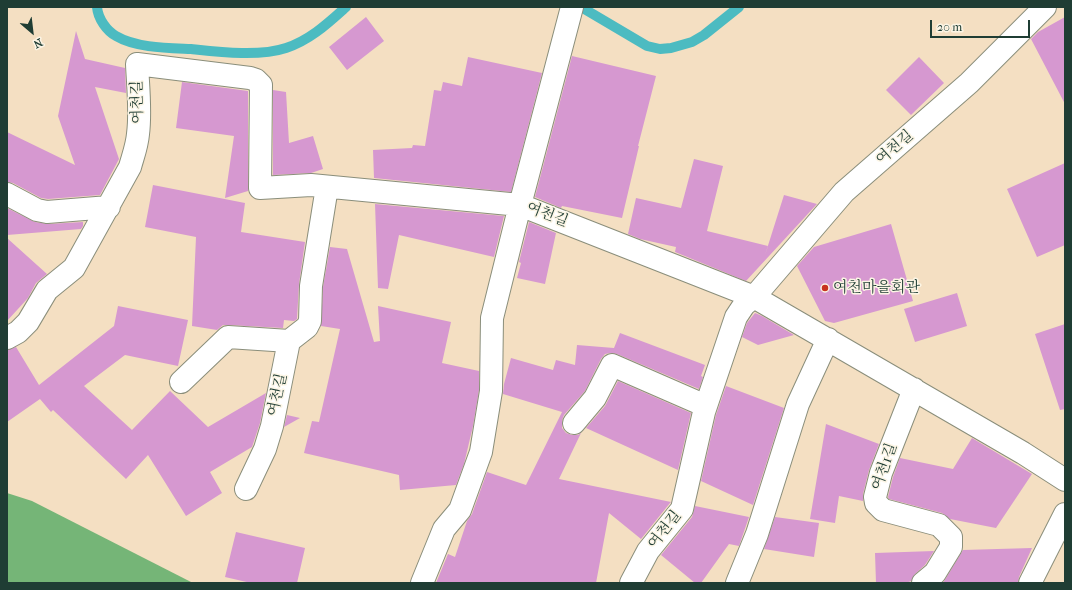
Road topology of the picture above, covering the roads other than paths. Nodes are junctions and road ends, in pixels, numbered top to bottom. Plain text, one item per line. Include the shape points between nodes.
1 (1045, 7) edge
2 (570, 16) edge
3 (327, 187) junction
4 (7, 194) edge
5 (520, 205) junction
6 (108, 207) junction
7 (754, 297) junction
8 (7, 338) edge
9 (828, 339) junction
10 (289, 341) junction
11 (181, 382) dead end
12 (914, 389) junction
13 (706, 406) junction
14 (574, 422) dead end
15 (1065, 480) edge
16 (246, 489) dead end
17 (1065, 514) edge
18 (422, 583) edge
19 (631, 583) edge
20 (737, 583) edge
21 (924, 583) edge
22 (1030, 583) edge

1 - 7 street, 여천길 via 969,83 844,192
2 - 5 street
3 - 5 street, 여천길
3 - 6 street, 여천길 via 311,185 260,188 261,85 256,80 137,64 139,113 136,150 130,167
3 - 10 street via 311,286 310,321 307,327
4 - 6 street via 46,212
5 - 7 street, 여천길
5 - 18 street via 492,318 491,391 481,452 460,510 444,529
6 - 8 street, 여천길 via 74,268 47,290 28,322
7 - 9 street
7 - 13 street, 여천길 via 744,305 736,317
9 - 12 street
9 - 20 street via 798,404 757,534
10 - 11 street via 228,337
10 - 16 street, 여천길 via 272,426
12 - 15 street
12 - 21 street, 여천1길 via 881,473 875,496 876,503 883,510 939,525 951,537 951,547 935,572
13 - 14 street via 612,365 595,398
13 - 19 street, 여천길 via 682,509 648,551
17 - 22 street

